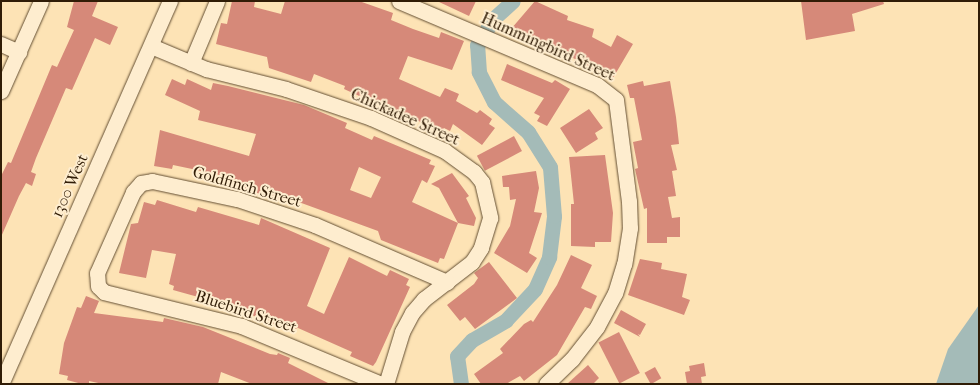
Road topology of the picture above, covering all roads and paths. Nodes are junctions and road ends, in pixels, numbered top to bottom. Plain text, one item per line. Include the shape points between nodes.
1 (42, 1) edge
2 (170, 1) edge
3 (217, 1) edge
4 (399, 1) edge
5 (1, 44) edge
6 (151, 46) junction
7 (19, 52) junction
8 (191, 63) junction
9 (1, 91) edge
10 (447, 282) junction
11 (98, 286) joint
12 (5, 383) edge
13 (381, 384) edge
14 (386, 384) edge
15 (546, 384) edge

1 - 7 street
2 - 6 street, 1300 West
3 - 8 street
4 - 15 street, Hummingbird Street via 613,95 618,111 629,201 630,228 624,264 615,293 597,327 572,359
5 - 7 street
6 - 8 street, Chickadee Street
6 - 12 street, 1300 West
7 - 9 street
8 - 10 street, Chickadee Street via 354,112 445,151 474,172 486,195 490,218 488,233 472,262
10 - 11 street, Goldfinch Street via 274,210 152,181 141,183 133,192 97,273
10 - 14 street, Chickadee Street via 412,313 402,332
11 - 13 street, Bluebird Street via 109,296 171,307 242,326

